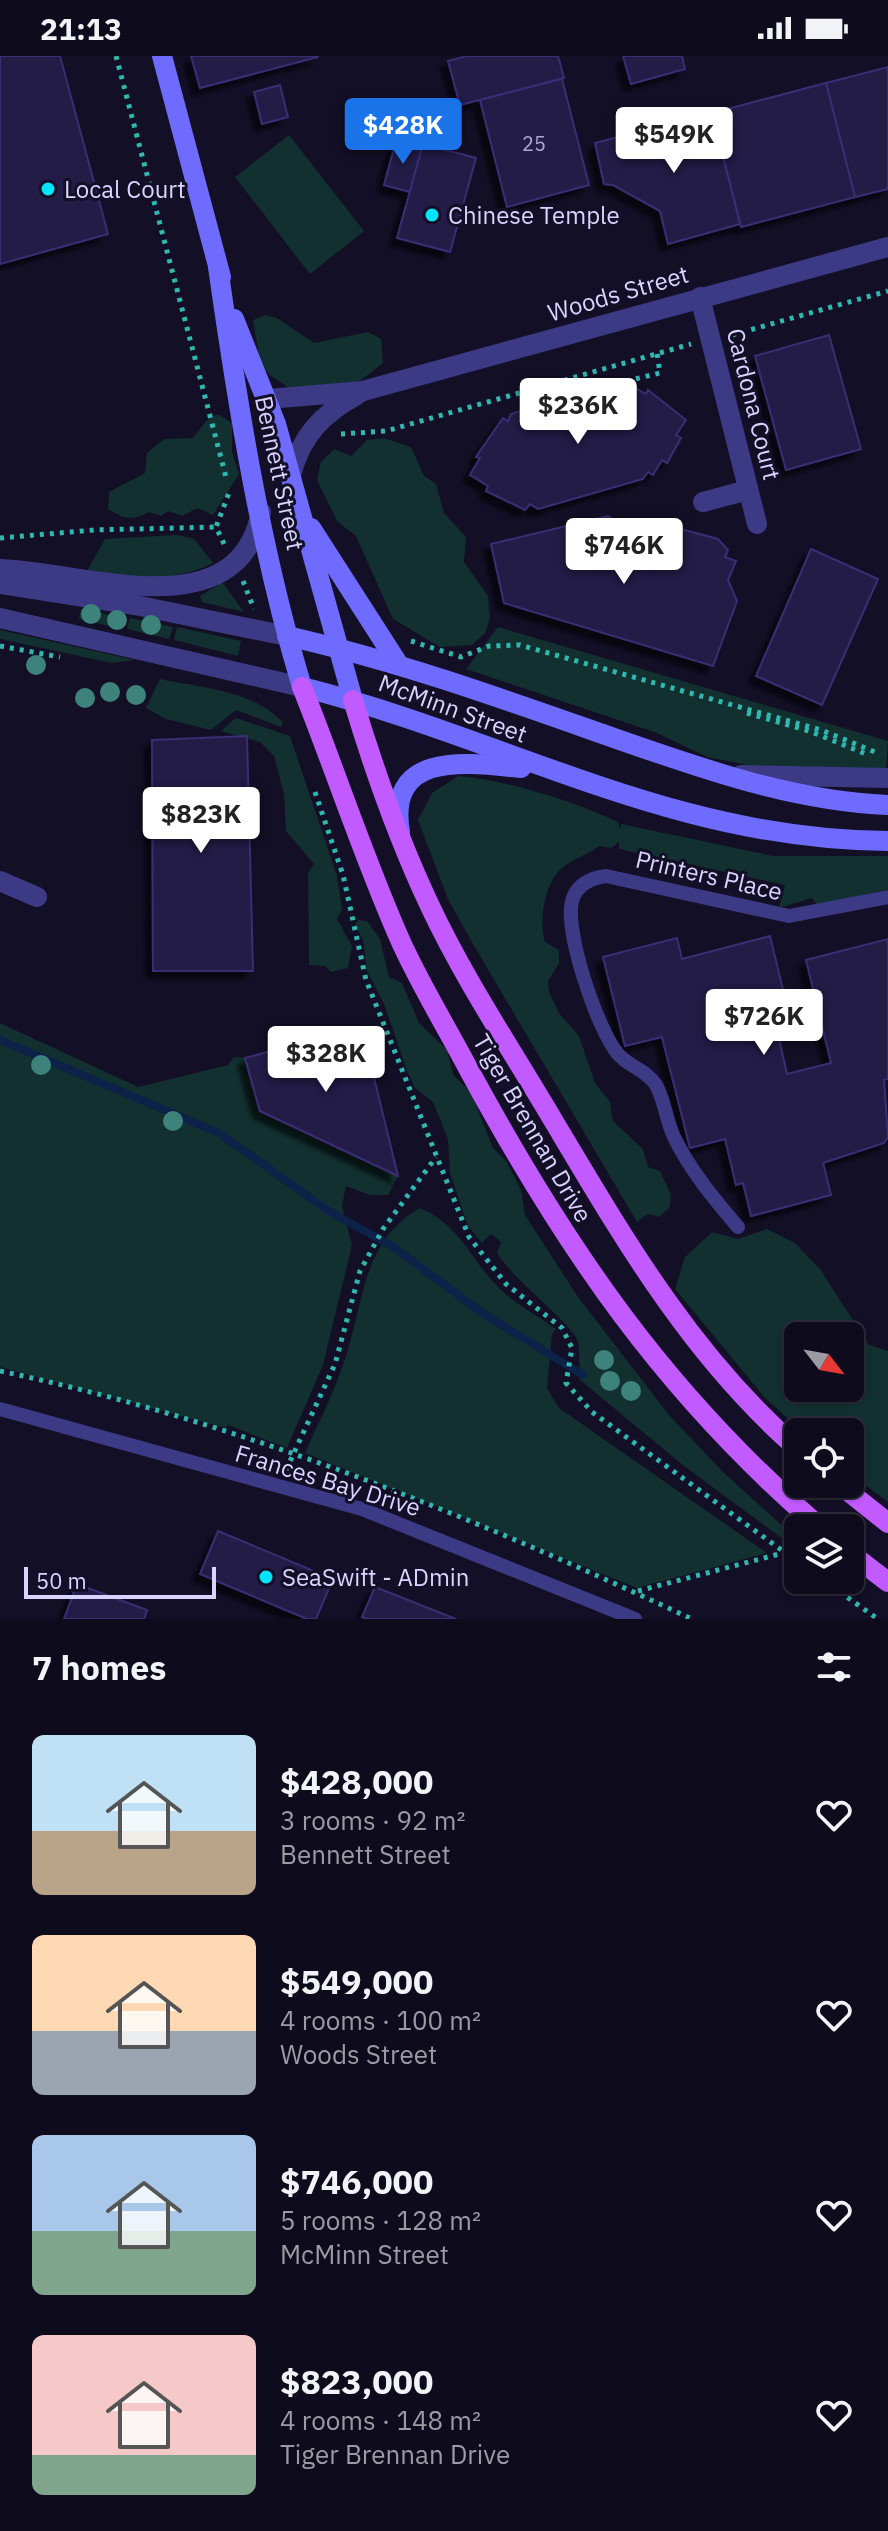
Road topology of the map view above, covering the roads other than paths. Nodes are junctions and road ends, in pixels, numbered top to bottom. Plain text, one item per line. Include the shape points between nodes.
1 (162, 56) edge
2 (888, 247) edge
3 (218, 267) junction
4 (700, 297) junction
5 (363, 391) junction
6 (268, 399) junction
7 (291, 475) junction
8 (748, 490) junction
9 (703, 502) dead end
10 (261, 511) junction
11 (302, 514) junction
12 (757, 524) dead end
13 (0, 569) edge
14 (0, 584) edge
15 (0, 618) edge
16 (287, 636) junction
17 (336, 647) junction
18 (397, 662) junction
19 (302, 687) junction
20 (353, 700) junction
21 (548, 770) junction
22 (725, 775) junction
23 (888, 778) edge
24 (888, 805) edge
25 (402, 839) junction
26 (888, 841) edge
27 (0, 881) edge
28 (37, 897) dead end
29 (888, 897) edge
30 (738, 1227) dead end
31 (0, 1409) edge
32 (784, 1436) edge
33 (857, 1498) edge
34 (805, 1514) edge
35 (888, 1523) edge
36 (864, 1564) edge
37 (888, 1582) edge
38 (635, 1619) edge

1 - 3 street, Bennett Street
2 - 4 street, Woods Street
3 - 6 street, Bennett Street
3 - 10 street, Bennett Street via 237,404
4 - 5 street, Woods Street
4 - 8 street, Cardona Court
5 - 6 street, Woods Street
5 - 7 street, Woods Street via 329,411 313,428 299,448
6 - 7 street, Bennett Street
7 - 11 street, Bennett Street
8 - 9 street
8 - 12 street, Cardona Court
10 - 13 street via 252,542 241,557 185,586 158,588
10 - 16 street, Bennett Street
11 - 17 street, Bennett Street
11 - 18 street, Bennett Street
14 - 16 street, McMinn Street
15 - 19 street, McMinn Street
16 - 17 street, McMinn Street
16 - 19 street, Bennett Street
17 - 18 street, McMinn Street
17 - 20 street, Bennett Street
18 - 22 street, McMinn Street
19 - 20 street, McMinn Street
19 - 34 main road, Tiger Brennan Drive via 402,943 563,1233 688,1399
20 - 21 street, McMinn Street
20 - 25 main road, Tiger Brennan Drive
21 - 25 street via 434,765 404,796 398,815
21 - 26 street, McMinn Street via 682,814 737,826 816,839
22 - 23 street, McMinn Street
22 - 24 street, McMinn Street via 829,799
25 - 32 main road, Tiger Brennan Drive via 462,967 628,1247 711,1358
27 - 28 street
29 - 30 lane, Printers Place via 789,916 606,876 584,884 571,901 570,921 603,1031 618,1054 653,1081 675,1140
31 - 38 lane, Frances Bay Drive via 362,1509
33 - 35 main road
36 - 37 main road

